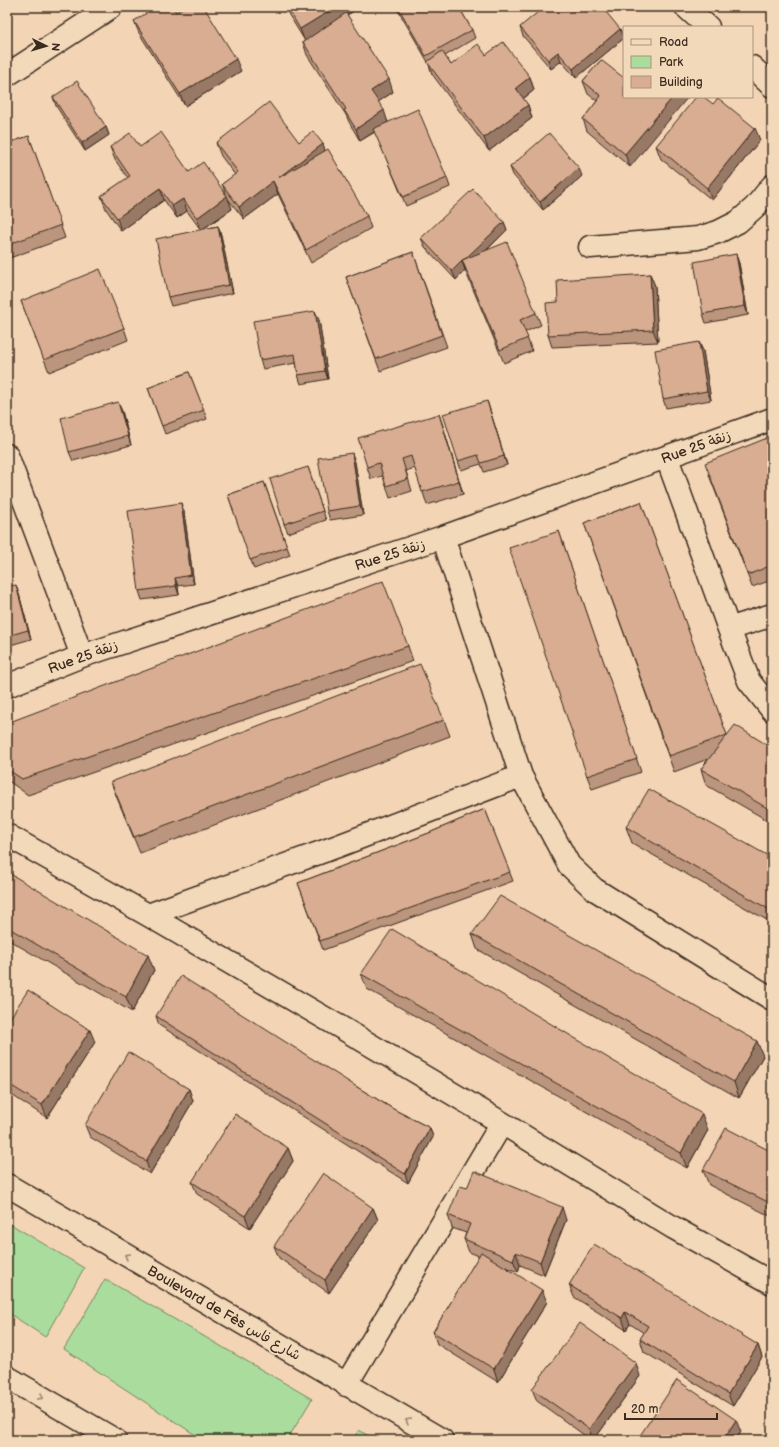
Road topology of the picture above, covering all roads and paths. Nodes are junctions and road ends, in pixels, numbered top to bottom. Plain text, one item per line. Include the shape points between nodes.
1 (111, 7) edge
2 (753, 68) edge
3 (7, 75) edge
4 (772, 86) edge
5 (772, 186) edge
6 (590, 247) dead end
7 (772, 419) edge
8 (7, 455) edge
9 (666, 458) junction
10 (443, 537) junction
11 (772, 615) edge
12 (729, 629) junction
13 (82, 656) junction
14 (7, 686) edge
15 (772, 710) edge
16 (521, 776) junction
17 (7, 835) edge
18 (148, 915) junction
19 (772, 998) edge
20 (502, 1123) junction
21 (7, 1185) edge
22 (772, 1283) edge
23 (7, 1377) edge
24 (346, 1385) junction
25 (115, 1440) edge
26 (442, 1440) edge

1 - 3 street
2 - 4 street
5 - 6 street via 738,222 718,232 698,238
7 - 9 street, Rue 25 زنقة
8 - 13 street
9 - 10 street, Rue 25 زنقة
9 - 12 street
10 - 13 street, Rue 25 زنقة
10 - 16 street
11 - 12 street
12 - 15 street via 749,681
13 - 14 street, Rue 25 زنقة
16 - 18 street
16 - 19 street via 569,865 594,889
17 - 18 street
18 - 20 street
20 - 22 street via 674,1228
20 - 24 street
24 -> 21 street, Boulevard de Fès شارع فاس
23 -> 25 street
26 -> 24 street, Boulevard de Fès شارع فاس

